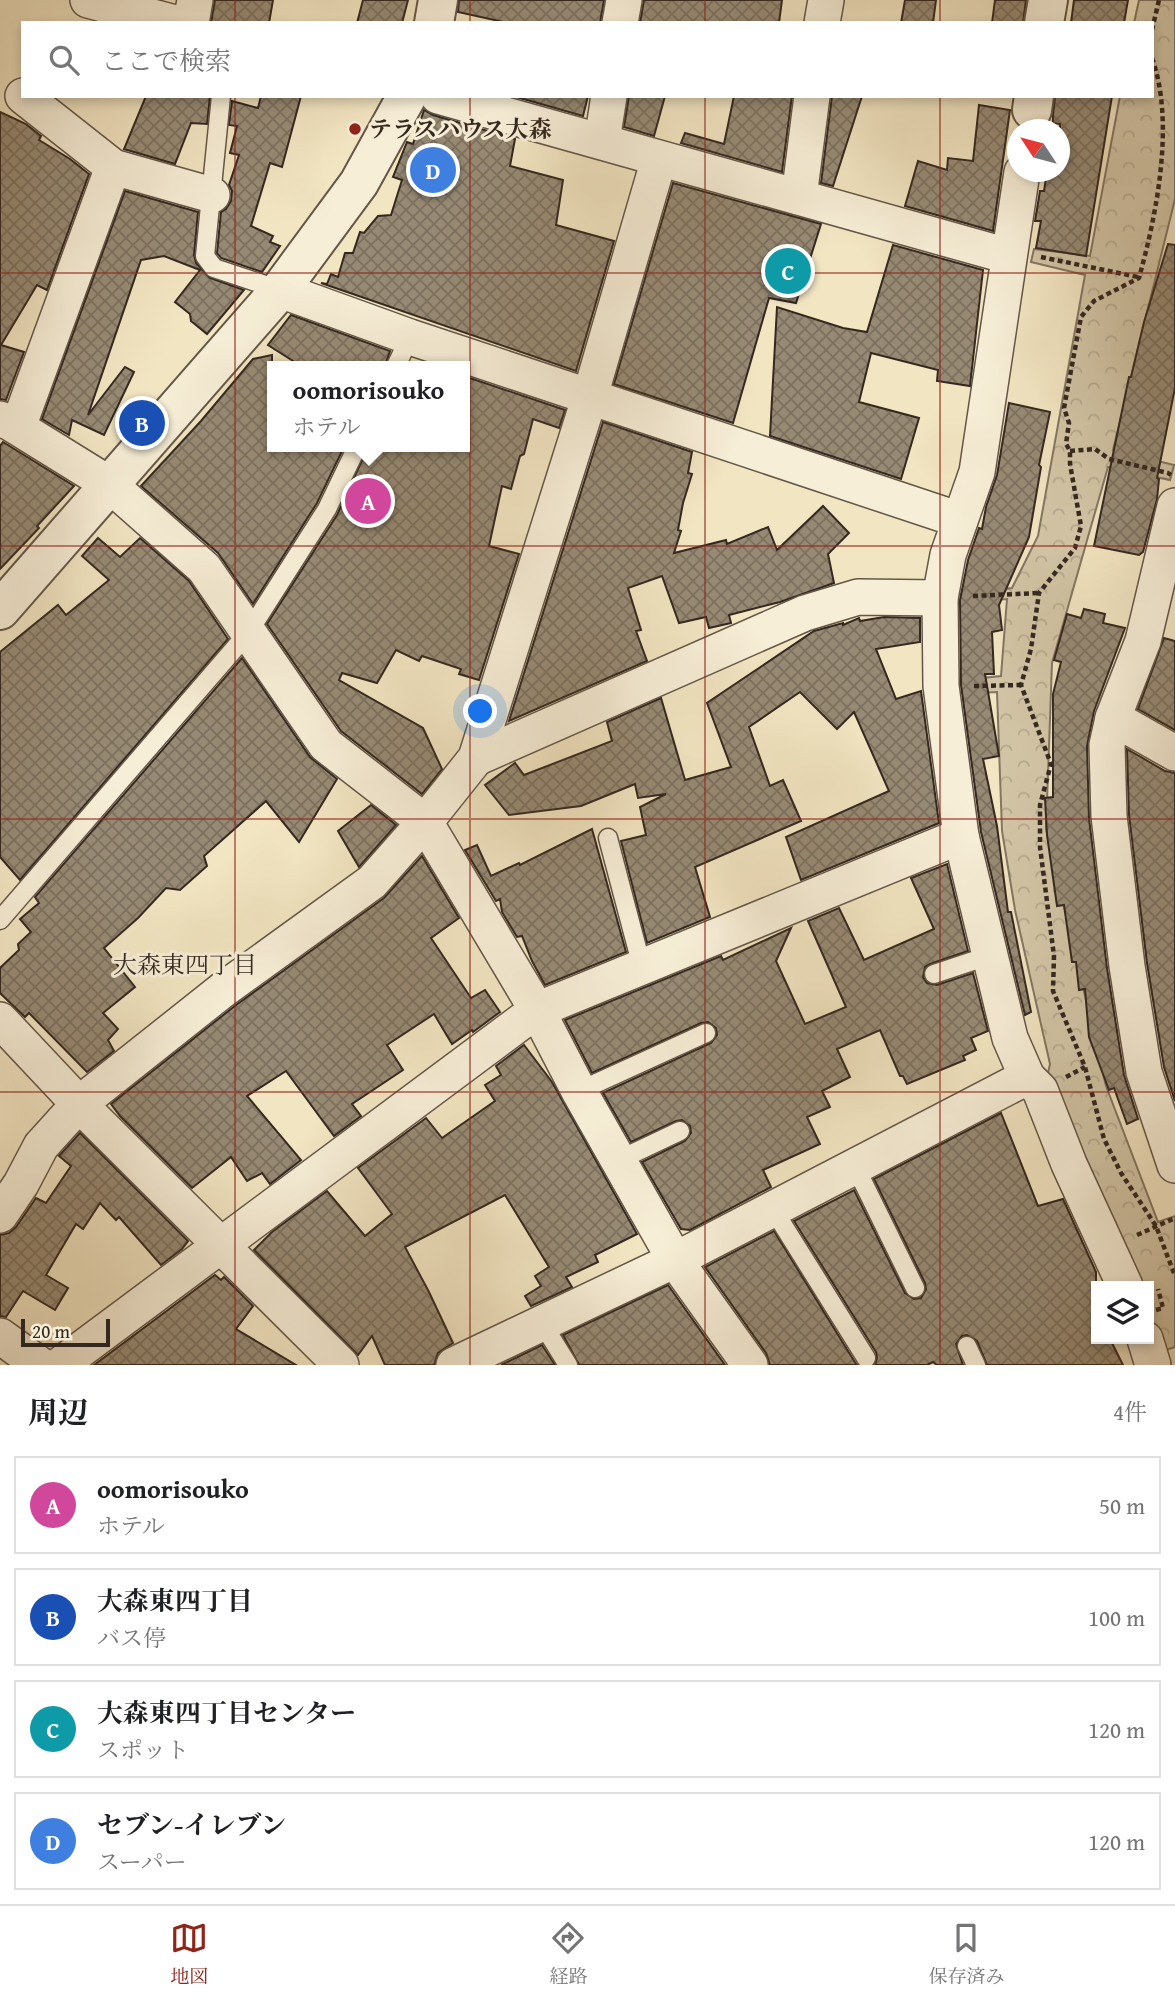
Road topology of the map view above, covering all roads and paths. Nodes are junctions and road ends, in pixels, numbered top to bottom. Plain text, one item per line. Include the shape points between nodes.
1 (195, 0) edge
2 (438, 0) edge
3 (624, 0) edge
4 (826, 0) edge
5 (1048, 0) edge
6 (1159, 0) edge
7 (98, 1) edge
8 (168, 21) edge
9 (191, 21) edge
10 (434, 21) edge
11 (620, 21) edge
12 (822, 21) edge
13 (1045, 21) edge
14 (1154, 21) edge
15 (1154, 63) edge
16 (0, 78) edge
17 (21, 94) edge
18 (26, 98) edge
19 (221, 98) edge
20 (406, 98) edge
21 (445, 98) edge
22 (609, 98) edge
23 (812, 98) edge
24 (603, 141) junction
25 (659, 159) junction
26 (113, 167) junction
27 (1020, 182) edge
28 (212, 195) junction
29 (799, 197) junction
30 (1008, 256) junction
31 (1139, 278) junction
32 (280, 290) junction
33 (403, 352) edge
34 (441, 361) edge
35 (470, 368) edge
36 (590, 396) junction
37 (9, 423) edge
38 (1070, 451) junction
39 (355, 452) edge
40 (1175, 480) edge
41 (109, 484) junction
42 (1175, 506) edge
43 (960, 520) junction
44 (1039, 593) junction
45 (940, 598) junction
46 (0, 610) edge
47 (248, 633) junction
48 (1021, 685) junction
49 (942, 686) junction
50 (1113, 718) junction
51 (1175, 753) edge
52 (476, 758) junction
53 (425, 822) junction
54 (961, 836) junction
55 (608, 838) dead end
56 (0, 920) edge
57 (989, 956) junction
58 (642, 967) junction
59 (934, 974) dead end
60 (537, 1010) junction
61 (0, 1020) edge
62 (706, 1033) dead end
63 (1027, 1077) junction
64 (579, 1091) junction
65 (79, 1104) junction
66 (680, 1132) dead end
67 (619, 1160) junction
68 (1175, 1165) edge
69 (855, 1166) junction
70 (773, 1209) junction
71 (0, 1215) edge
72 (1175, 1218) edge
73 (1156, 1226) junction
74 (220, 1244) junction
75 (676, 1260) junction
76 (1175, 1276) edge
77 (1123, 1281) edge
78 (915, 1288) dead end
79 (542, 1323) junction
80 (0, 1336) edge
81 (1147, 1344) edge
82 (967, 1346) dead end
83 (866, 1358) dead end
84 (40, 1365) edge
85 (60, 1365) edge
86 (341, 1365) edge
87 (454, 1365) edge
88 (568, 1365) edge
89 (750, 1365) edge
90 (976, 1365) edge
91 (1153, 1365) edge

1 - 9 street
2 - 10 street
3 - 11 street
4 - 12 street
5 - 13 street
6 - 14 path
7 - 8 street
15 - 31 path via 1165,118 1154,225
16 - 17 street
18 - 26 street
19 - 28 lane
20 - 32 street via 359,183
21 - 24 street
22 - 24 street
23 - 29 street
24 - 25 street
25 - 29 street
25 - 36 street
26 - 28 street
26 - 37 street
27 - 30 street
28 - 32 lane via 205,256 214,268
29 - 30 street
30 - 31 path via 1026,254
30 - 43 street via 977,472
31 - 38 path via 1094,301 1081,317 1063,408 1069,423 1066,444
32 - 33 street
32 - 41 street
33 - 34 street
35 - 36 street
36 - 43 street
36 - 52 street
37 - 41 street
38 - 40 path via 1095,449 1109,459 1168,473
38 - 44 path via 1081,526 1075,548
39 - 47 lane via 327,509
41 - 46 street
41 - 47 street via 204,568
42 - 50 street via 1143,641
43 - 45 street
44 - 45 path
44 - 48 path
45 - 49 street
45 - 52 street via 858,597 804,613
47 - 53 street via 327,745
47 - 56 lane
48 - 49 path
48 - 73 path via 1051,764 1040,806 1040,833 1054,991 1085,1067 1104,1139
49 - 54 street
50 - 51 street
50 - 68 street via 1107,745 1110,816 1127,966 1144,1073
52 - 53 street
53 - 60 street
53 - 65 street via 372,882 224,989
54 - 57 street
54 - 58 street
55 - 58 lane
57 - 59 lane
57 - 63 street via 1010,1038
58 - 60 street
60 - 64 street
60 - 74 street
61 - 65 street
62 - 64 lane
63 - 69 street
63 - 77 street via 1040,1090
64 - 67 street
65 - 71 street via 41,1146
65 - 74 street
66 - 67 lane
67 - 75 street
69 - 70 street
69 - 78 lane
70 - 75 street
70 - 83 lane
72 - 73 path
73 - 76 path
74 - 85 street
74 - 86 street
75 - 79 street
75 - 89 street
79 - 87 street
79 - 88 lane
80 - 84 street
81 - 91 street
82 - 90 lane

